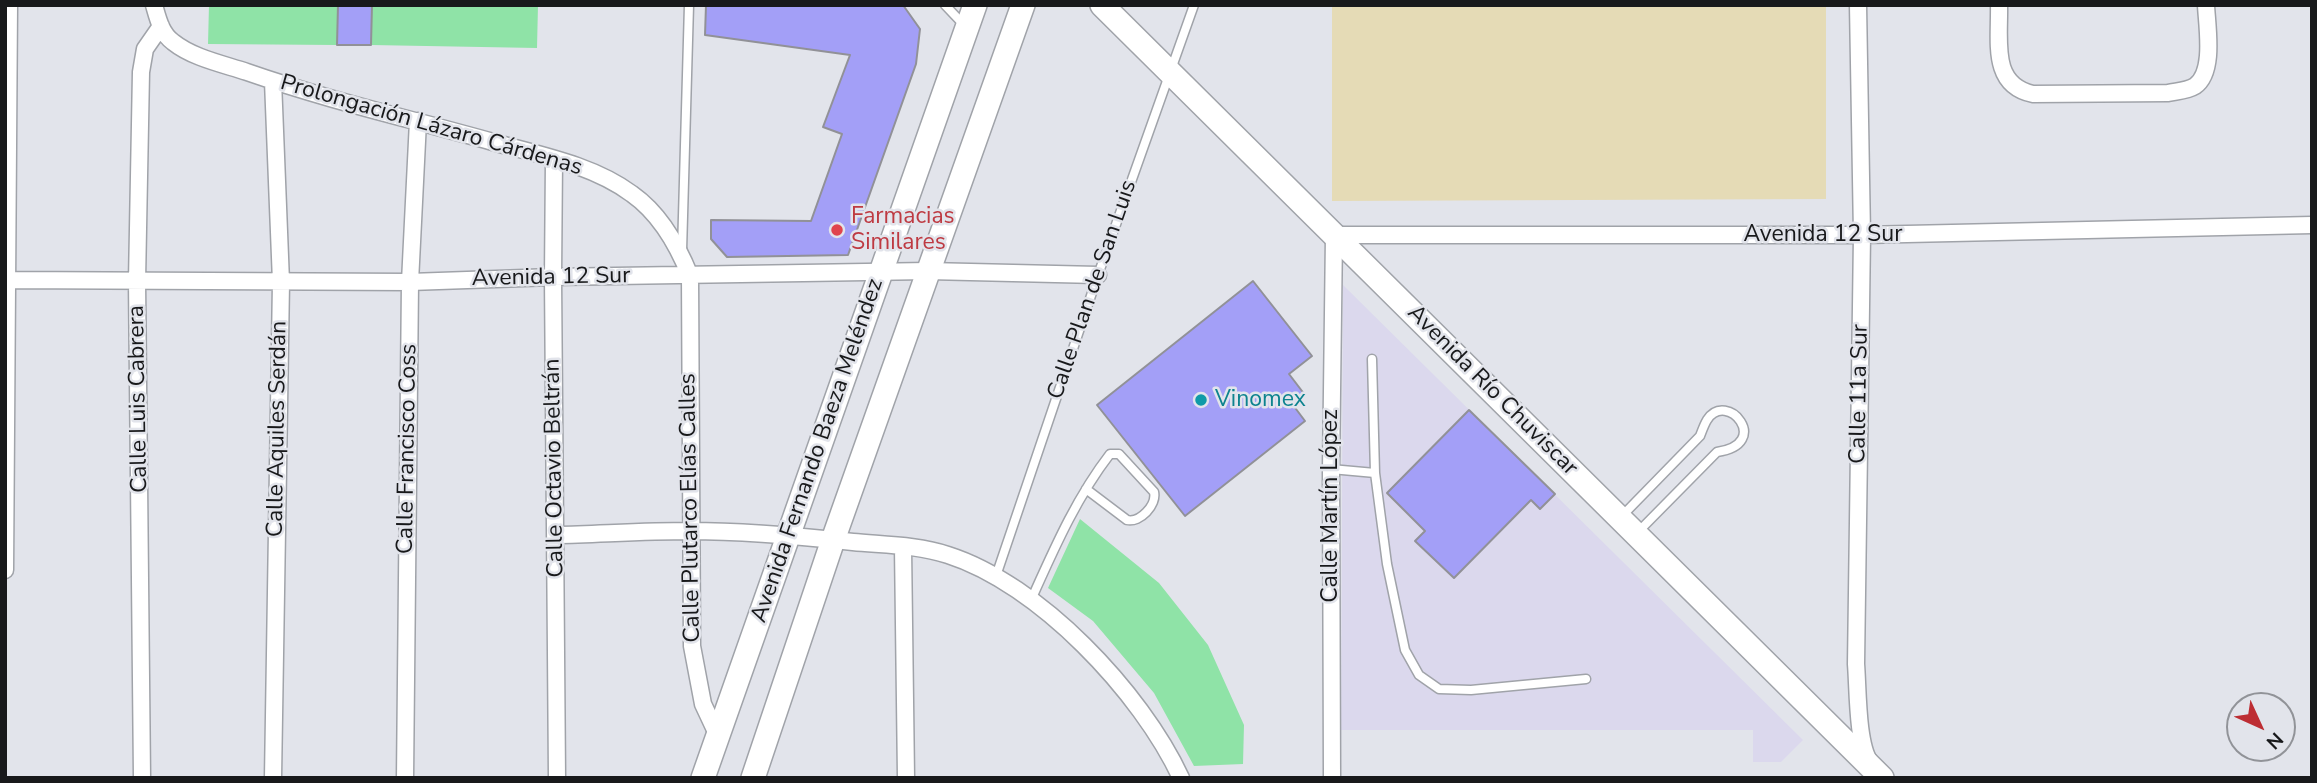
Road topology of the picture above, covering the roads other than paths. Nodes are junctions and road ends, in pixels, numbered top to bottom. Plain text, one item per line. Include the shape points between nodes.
1 (9, 5) edge
2 (154, 5) edge
3 (690, 5) edge
4 (946, 5) edge
5 (975, 5) edge
6 (1023, 5) edge
7 (1102, 5) edge
8 (1194, 5) edge
9 (1858, 5) edge
10 (1999, 5) edge
11 (2206, 5) edge
12 (161, 26) junction
13 (967, 28) junction
14 (1169, 72) junction
15 (273, 81) junction
16 (418, 121) junction
17 (554, 159) junction
18 (2312, 225) edge
19 (1334, 235) junction
20 (1862, 235) junction
21 (682, 256) junction
22 (928, 271) junction
23 (881, 272) junction
24 (1098, 275) junction
25 (553, 276) junction
26 (690, 276) junction
27 (6, 280) edge
28 (137, 281) junction
29 (281, 282) junction
30 (410, 282) junction
31 (1372, 359) dead end
32 (1331, 469) junction
33 (1375, 473) junction
34 (1086, 489) junction
35 (1628, 526) junction
36 (690, 531) junction
37 (556, 535) junction
38 (788, 537) junction
39 (833, 540) junction
40 (903, 547) junction
41 (5, 570) edge
42 (996, 576) junction
43 (1031, 600) junction
44 (1586, 678) dead end
45 (718, 736) junction
46 (142, 778) edge
47 (273, 778) edge
48 (405, 778) edge
49 (557, 778) edge
50 (703, 778) edge
51 (753, 778) edge
52 (906, 778) edge
53 (1181, 778) edge
54 (1332, 778) edge
55 (1882, 778) edge

1 - 27 street
2 - 12 street, Prolongación Lázaro Cárdenas
3 - 21 lane
4 - 13 lane
5 - 13 main road, Avenida Fernando Baeza Meléndez
6 - 22 main road, Avenida Fernando Baeza Meléndez
7 - 14 main road, Avenida Río Chuviscar
8 - 14 lane, Calle Plan de San Luis
9 - 20 street, Calle 11a Sur
10 - 11 street via 2001,69 2014,87 2034,94 2189,89 2206,70
12 - 15 street, Prolongación Lázaro Cárdenas via 184,50
12 - 28 street, Calle Luis Cabrera via 145,48 141,72
13 - 23 main road, Avenida Fernando Baeza Meléndez
14 - 19 main road, Avenida Río Chuviscar
14 - 24 lane, Calle Plan de San Luis
15 - 16 street, Prolongación Lázaro Cárdenas
15 - 29 street, Calle Aquiles Serdán
16 - 17 street, Prolongación Lázaro Cárdenas
16 - 30 street, Calle Francisco Coss
17 - 21 street, Prolongación Lázaro Cárdenas via 602,176 634,195 661,223
17 - 25 street, Calle Octavio Beltrán
18 - 20 street, Avenida 12 Sur
19 - 20 street, Avenida 12 Sur
19 - 32 street, Calle Martín López
19 - 35 main road, Avenida Río Chuviscar
20 - 55 street, Calle 11a Sur via 1856,664 1866,756
21 - 26 street, Prolongación Lázaro Cárdenas
22 - 23 street, Avenida 12 Sur
22 - 24 street, Avenida 12 Sur
22 - 39 main road, Avenida Fernando Baeza Meléndez
23 - 26 street, Avenida 12 Sur
23 - 38 main road, Avenida Fernando Baeza Meléndez
24 - 42 lane, Calle Plan de San Luis
25 - 26 street, Avenida 12 Sur
25 - 30 street, Avenida 12 Sur
25 - 37 street, Calle Octavio Beltrán
26 - 36 street, Calle Plutarco Elías Calles
27 - 28 street, Avenida 12 Sur
27 - 41 street
28 - 29 street, Avenida 12 Sur
28 - 46 street, Calle Luis Cabrera
29 - 30 street, Avenida 12 Sur
29 - 47 street, Calle Aquiles Serdán
30 - 48 street, Calle Francisco Coss
31 - 33 lane
32 - 33 lane
32 - 54 street, Calle Martín López
33 - 44 lane via 1405,650 1419,675 1440,689 1471,690
34 - 34 lane via 1113,453 1119,454 1156,497 1133,522
34 - 43 lane
35 - 35 lane via 1717,452 1738,446 1744,434 1737,416 1724,411 1707,420 1700,436
35 - 55 main road, Avenida Río Chuviscar
36 - 37 street
36 - 38 street
36 - 45 street, Calle Plutarco Elías Calles via 692,646 703,704
37 - 49 street, Calle Octavio Beltrán
38 - 39 street
38 - 45 main road, Avenida Fernando Baeza Meléndez
39 - 40 street
39 - 51 main road, Avenida Fernando Baeza Meléndez
40 - 42 street via 946,554
40 - 52 street
42 - 43 street
43 - 53 street via 1117,679
45 - 50 main road, Avenida Fernando Baeza Meléndez

